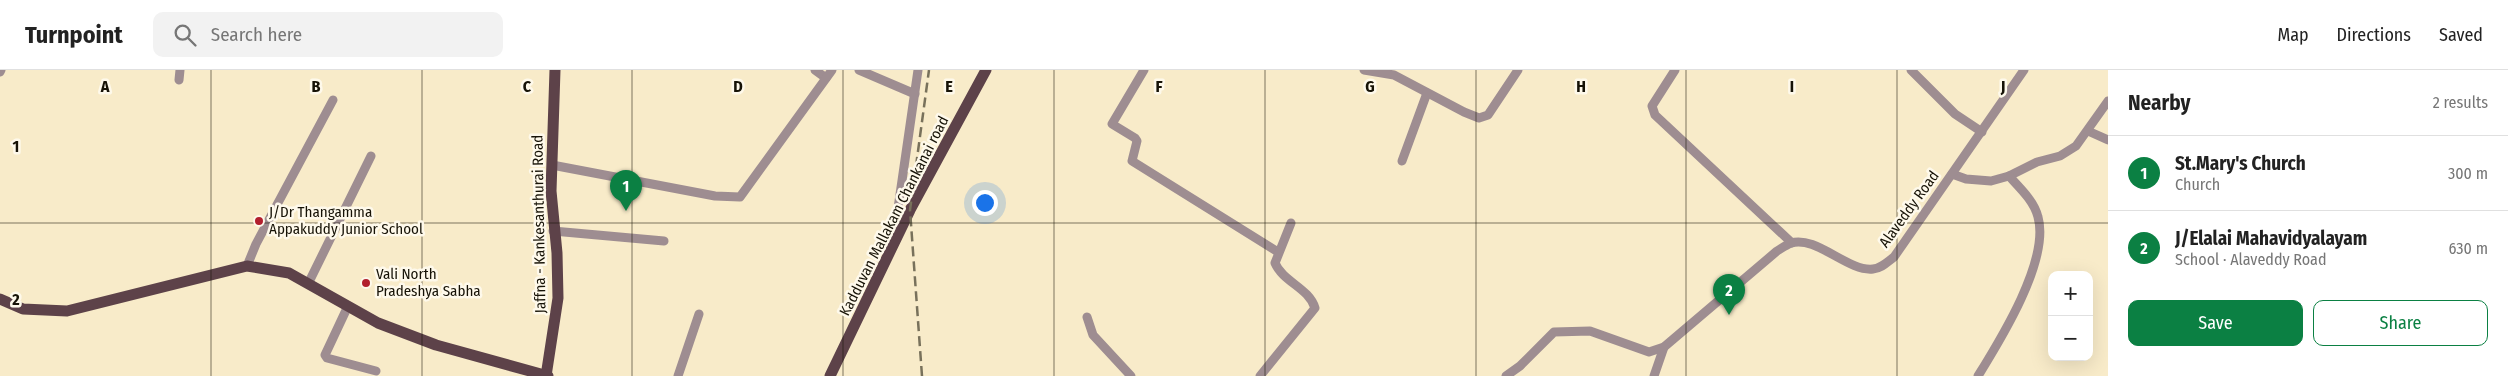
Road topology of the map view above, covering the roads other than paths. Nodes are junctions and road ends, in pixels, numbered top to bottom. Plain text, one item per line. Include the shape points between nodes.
1 (180, 70) edge
2 (555, 70) edge
3 (815, 70) edge
4 (832, 70) edge
5 (859, 70) edge
6 (918, 70) edge
7 (986, 70) edge
8 (1144, 70) edge
9 (1364, 70) edge
10 (1518, 70) edge
11 (1675, 70) edge
12 (1912, 70) edge
13 (2024, 70) edge
14 (826, 78) junction
15 (179, 80) dead end
16 (1427, 93) junction
17 (915, 94) junction
18 (333, 100) dead end
19 (2108, 101) edge
20 (2088, 131) junction
21 (1982, 132) junction
22 (2108, 140) edge
23 (371, 156) dead end
24 (1402, 161) dead end
25 (552, 165) junction
26 (1952, 174) junction
27 (2009, 176) junction
28 (1290, 223) dead end
29 (553, 231) junction
30 (664, 242) dead end
31 (1792, 242) junction
32 (892, 248) junction
33 (1278, 252) junction
34 (247, 266) junction
35 (308, 284) junction
36 (0, 299) edge
37 (348, 306) junction
38 (700, 314) dead end
39 (1087, 317) dead end
40 (1664, 347) junction
41 (376, 371) dead end
42 (547, 376) edge
43 (678, 376) edge
44 (830, 376) edge
45 (1131, 376) edge
46 (1260, 376) edge
47 (1506, 376) edge
48 (1654, 376) edge
49 (1978, 376) edge

1 - 15 street
2 - 25 main road, Jaffna - Kankesanthurai Road
3 - 14 street
4 - 14 street
5 - 17 street
6 - 17 street
7 - 32 main road, Kadduvan Mallakam Chankanai road
8 - 33 street via 1112,124 1135,138 1137,142 1132,161
9 - 16 street via 1394,75
10 - 16 street via 1488,115 1479,118
11 - 31 street via 1652,106 1655,115
12 - 21 street via 1955,114
13 - 21 street, Alaveddy Road
14 - 25 street via 740,197 715,196
16 - 24 street
17 - 32 street
18 - 34 street
19 - 20 street, Alaveddy Road
20 - 22 street
20 - 27 street, Alaveddy Road via 2076,146 2060,156 2037,162
21 - 26 street, Alaveddy Road
23 - 35 street
25 - 29 main road, Jaffna - Kankesanthurai Road
26 - 27 street, Alaveddy Road via 1991,181
26 - 31 street, Alaveddy Road via 1894,257 1883,266 1872,269 1853,264 1807,243
27 - 49 street via 2032,202 2039,217 2040,243 2036,266
28 - 33 street
29 - 30 street
29 - 42 main road, Jaffna - Kankesanthurai Road via 558,298
31 - 40 street via 1777,251
32 - 44 main road, Kadduvan Mallakam Chankanai road
33 - 46 street via 1275,263 1278,270 1308,295 1315,308
34 - 35 main road via 289,273
34 - 36 main road via 67,311 24,309
35 - 37 main road
37 - 41 street via 325,355
37 - 42 main road via 378,323 436,345
38 - 43 street
39 - 45 street via 1093,335
40 - 47 street via 1649,352 1590,331 1554,332
40 - 48 street

